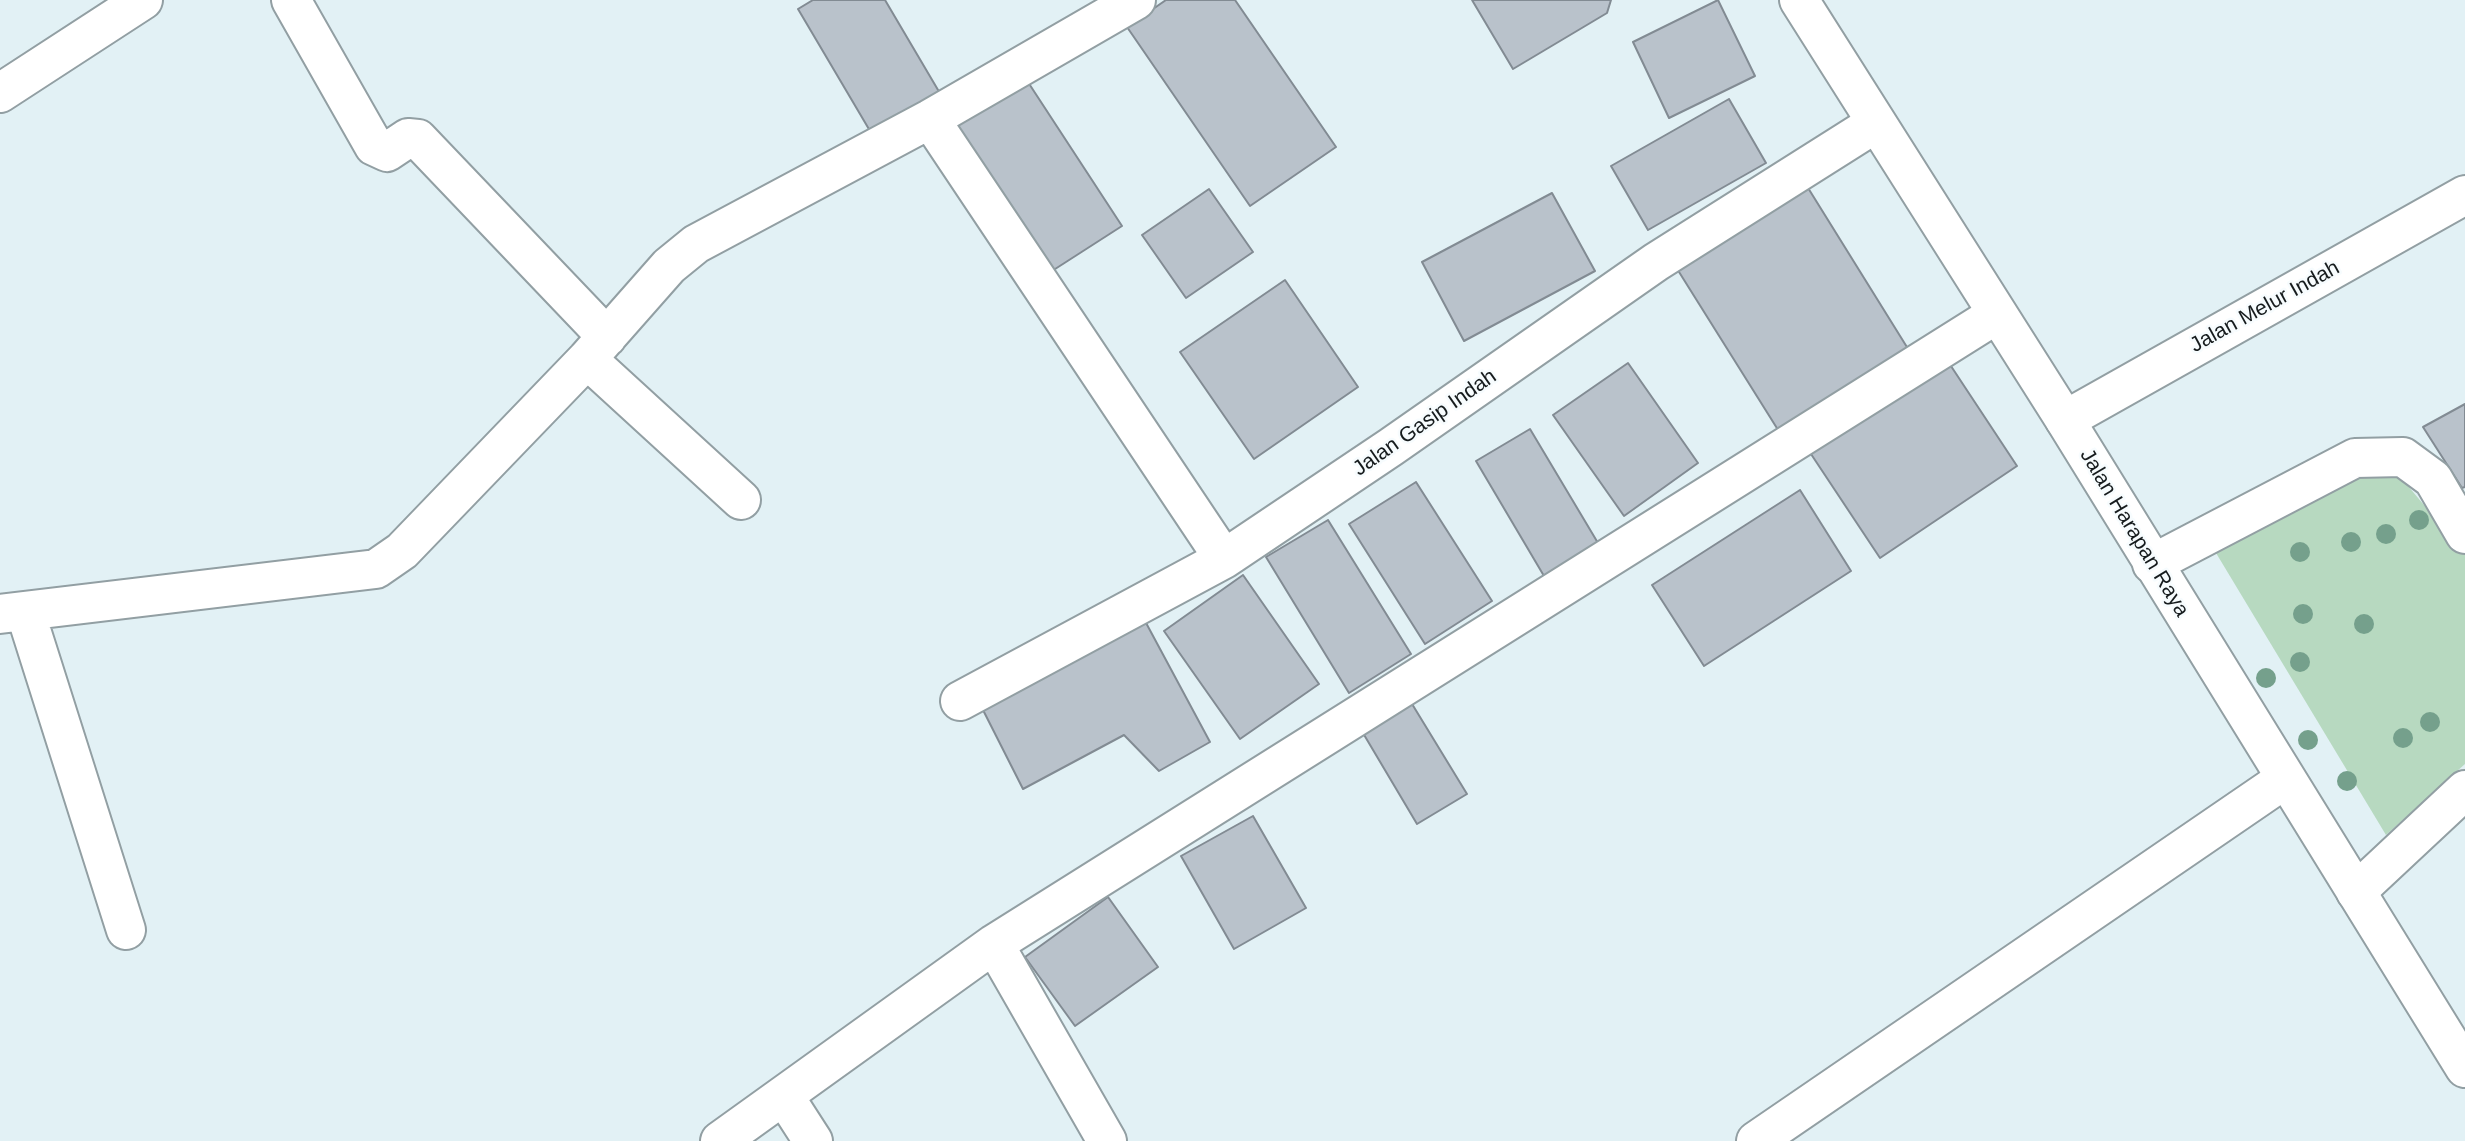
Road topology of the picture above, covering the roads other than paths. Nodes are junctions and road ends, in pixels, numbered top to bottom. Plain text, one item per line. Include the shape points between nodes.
1 (143, 0) edge
2 (291, 0) edge
3 (1799, 0) edge
4 (1115, 5) edge
5 (0, 93) edge
6 (930, 119) junction
7 (1876, 123) junction
8 (2465, 195) edge
9 (1997, 314) junction
10 (597, 348) junction
11 (2065, 420) junction
12 (741, 500) dead end
13 (2465, 534) edge
14 (1224, 559) junction
15 (2152, 564) junction
16 (12, 612) edge
17 (960, 701) dead end
18 (2285, 779) junction
19 (2465, 790) edge
20 (2356, 892) junction
21 (126, 930) dead end
22 (994, 944) junction
23 (2465, 1068) edge
24 (784, 1096) junction
25 (720, 1141) edge
26 (813, 1141) edge
27 (1107, 1141) edge
28 (1756, 1141) edge

1 - 5 street
2 - 10 street via 374,146 387,152 408,138 418,139
3 - 7 street, Jalan Harapan Raya
4 - 6 street
6 - 10 street via 696,244 669,266
6 - 14 street
7 - 9 street, Jalan Harapan Raya
7 - 14 street, Jalan Gasip Indah via 1656,262
8 - 11 street, Jalan Melur Indah
9 - 11 street, Jalan Harapan Raya
9 - 22 street
10 - 12 street
10 - 16 street via 402,551 376,569
11 - 15 street, Jalan Harapan Raya
13 - 15 street via 2433,479 2403,457 2355,458
14 - 17 street, Jalan Gasip Indah
15 - 18 street, Jalan Harapan Raya
16 - 21 street
18 - 20 street, Jalan Harapan Raya
18 - 28 street
19 - 20 street
20 - 23 street, Jalan Harapan Raya
22 - 24 street
22 - 27 street
24 - 25 street
24 - 26 street

